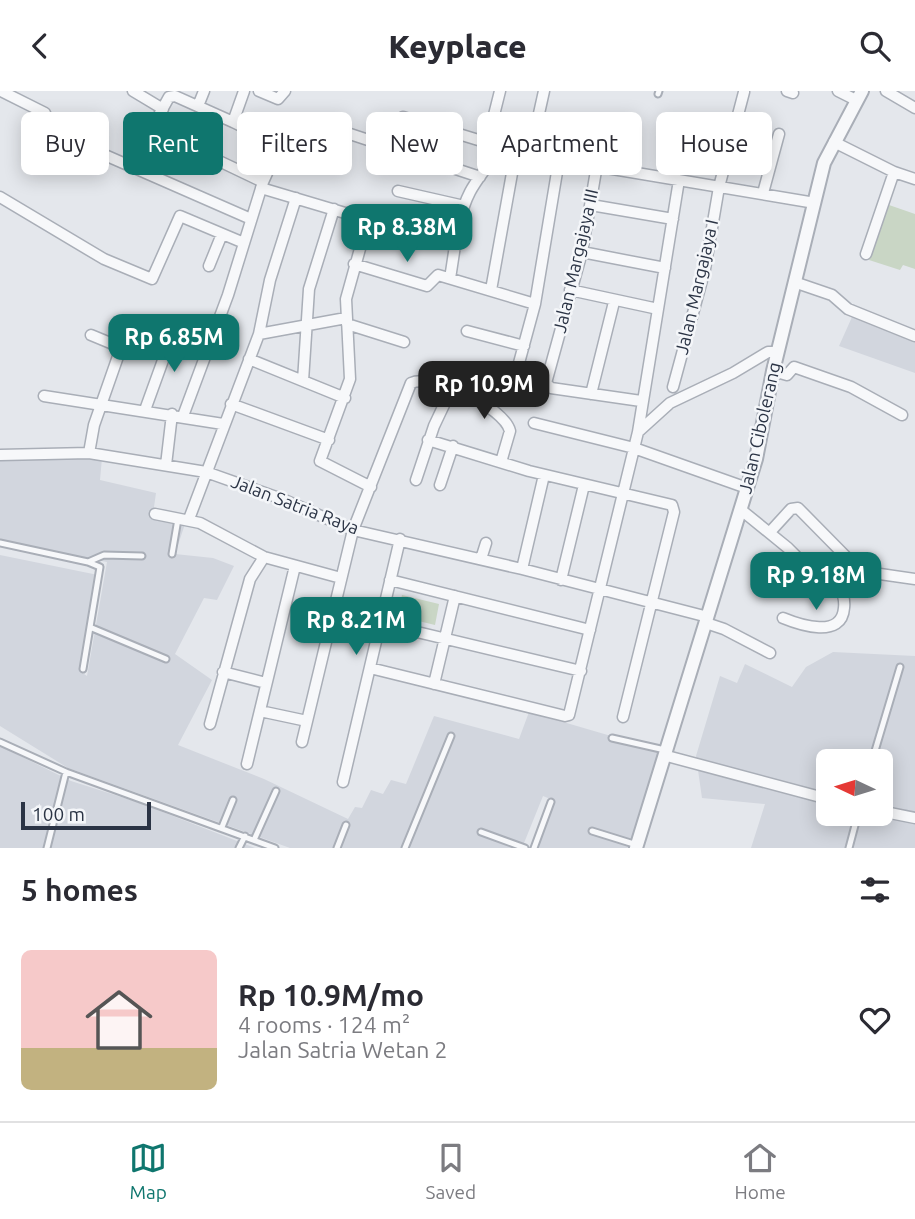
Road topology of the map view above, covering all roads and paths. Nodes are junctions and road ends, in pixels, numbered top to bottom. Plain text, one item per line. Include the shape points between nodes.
1 (1, 91) edge
2 (133, 91) edge
3 (204, 91) edge
4 (244, 91) edge
5 (259, 91) edge
6 (285, 91) edge
7 (500, 91) edge
8 (544, 91) edge
9 (838, 91) edge
10 (886, 91) edge
11 (744, 92) edge
12 (859, 95) edge
13 (198, 106) junction
14 (163, 109) junction
15 (915, 109) edge
16 (43, 112) edge
17 (161, 112) edge
18 (497, 112) edge
19 (539, 112) edge
20 (233, 122) junction
21 (779, 134) dead end
22 (834, 142) junction
23 (223, 163) edge
24 (463, 172) edge
25 (894, 172) junction
26 (642, 173) edge
27 (151, 175) edge
28 (512, 175) edge
29 (556, 175) edge
30 (596, 175) edge
31 (480, 177) joint
32 (915, 179) edge
33 (679, 180) junction
34 (262, 185) junction
35 (719, 187) junction
36 (398, 191) dead end
37 (762, 193) junction
38 (0, 197) edge
39 (296, 198) junction
40 (814, 203) junction
41 (591, 205) junction
42 (464, 206) junction
43 (334, 209) junction
44 (251, 219) junction
45 (673, 219) junction
46 (368, 220) junction
47 (222, 234) junction
48 (244, 243) junction
49 (456, 246) junction
50 (582, 252) junction
51 (866, 254) dead end
52 (354, 264) junction
53 (209, 266) dead end
54 (665, 268) junction
55 (450, 278) junction
56 (794, 282) junction
57 (491, 290) junction
58 (570, 290) junction
59 (614, 302) junction
60 (535, 304) junction
61 (658, 309) junction
62 (347, 321) junction
63 (130, 325) dead end
64 (306, 325) junction
65 (175, 327) dead end
66 (467, 331) dead end
67 (259, 334) junction
68 (91, 335) dead end
69 (915, 336) edge
70 (404, 342) dead end
71 (524, 346) junction
72 (120, 347) junction
73 (778, 352) junction
74 (249, 359) junction
75 (773, 371) junction
76 (516, 375) dead end
77 (303, 381) junction
78 (673, 387) dead end
79 (451, 390) junction
80 (591, 394) junction
81 (44, 395) dead end
82 (345, 398) junction
83 (641, 401) junction
84 (101, 404) junction
85 (231, 404) junction
86 (145, 409) junction
87 (178, 415) junction
88 (902, 415) dead end
89 (534, 423) dead end
90 (223, 424) junction
91 (638, 432) junction
92 (329, 440) junction
93 (428, 440) junction
94 (453, 446) junction
95 (634, 447) junction
96 (89, 453) junction
97 (0, 455) edge
98 (501, 462) junction
99 (166, 465) junction
100 (206, 472) junction
101 (544, 475) junction
102 (416, 480) dead end
103 (440, 485) dead end
104 (584, 485) junction
105 (370, 487) junction
106 (747, 488) junction
107 (622, 494) junction
108 (740, 509) junction
109 (155, 514) dead end
110 (178, 519) junction
111 (189, 519) junction
112 (353, 530) junction
113 (770, 532) junction
114 (400, 539) junction
115 (0, 543) edge
116 (486, 543) dead end
117 (172, 554) dead end
118 (142, 557) dead end
119 (264, 557) junction
120 (481, 559) junction
121 (88, 562) junction
122 (295, 566) junction
123 (522, 569) junction
124 (866, 577) junction
125 (341, 578) junction
126 (915, 579) edge
127 (390, 580) junction
128 (561, 580) junction
129 (839, 586) junction
130 (599, 589) junction
131 (455, 596) junction
132 (651, 601) junction
133 (333, 613) junction
134 (783, 618) dead end
135 (707, 620) junction
136 (380, 624) junction
137 (92, 628) junction
138 (590, 630) junction
139 (445, 640) junction
140 (770, 653) dead end
141 (166, 659) dead end
142 (901, 667) dead end
143 (370, 668) junction
144 (83, 669) dead end
145 (581, 671) junction
146 (223, 672) junction
147 (266, 683) junction
148 (434, 684) junction
149 (260, 711) junction
150 (623, 717) dead end
151 (307, 721) junction
152 (210, 724) dead end
153 (451, 736) dead end
154 (612, 738) dead end
155 (0, 742) edge
156 (302, 743) dead end
157 (876, 749) edge
158 (666, 753) junction
159 (247, 764) dead end
160 (66, 772) junction
161 (343, 782) dead end
162 (276, 791) dead end
163 (816, 796) edge
164 (233, 800) dead end
165 (551, 802) dead end
166 (893, 814) edge
167 (915, 818) edge
168 (346, 825) dead end
169 (855, 826) edge
170 (222, 827) junction
171 (592, 831) dead end
172 (481, 832) dead end
173 (245, 837) junction
174 (254, 840) junction
175 (636, 846) edge
176 (47, 848) edge
177 (239, 848) edge
178 (275, 848) edge
179 (337, 848) edge
180 (405, 848) edge
181 (525, 848) edge
182 (534, 848) edge
183 (849, 848) edge

1 - 16 street
2 - 14 street
3 - 13 street
4 - 20 street
5 - 6 street via 278,99
7 - 18 street
8 - 19 street
9 - 12 street
10 - 15 street
11 - 35 street, Jalan Margajaya I
12 - 22 street, Jalan Cibolerang
13 - 14 street via 173,96
13 - 20 street
14 - 17 street
20 - 34 street via 277,145
21 - 37 street
22 - 25 street
22 - 40 street, Jalan Cibolerang
23 - 34 street
24 - 31 street
25 - 32 street
25 - 51 street
26 - 33 street
27 - 44 street
28 - 57 street
29 - 60 street
30 - 41 street, Jalan Margajaya III
31 - 42 street
33 - 35 street
33 - 45 street
34 - 39 street
34 - 44 street
35 - 37 street
35 - 78 street, Jalan Margajaya I via 705,269
36 - 42 street
37 - 40 street
38 - 47 street via 104,259 152,279 179,216
39 - 43 street
39 - 67 street via 270,280
40 - 56 street, Jalan Cibolerang
41 - 45 street
41 - 50 street, Jalan Margajaya III
42 - 49 street
43 - 46 street
43 - 64 street via 309,289
44 - 48 street
45 - 54 street
46 - 49 street
46 - 52 street
47 - 48 street
47 - 53 street
48 - 87 street
49 - 55 street
50 - 54 street
50 - 58 street, Jalan Margajaya III
52 - 55 street via 428,286 437,275
52 - 62 street
54 - 61 street
55 - 57 street
56 - 69 street via 832,295 848,309
56 - 73 street, Jalan Cibolerang
57 - 60 street
58 - 59 street
58 - 80 street, Jalan Margajaya III via 546,383 551,388
59 - 61 street
59 - 80 street
60 - 71 street
61 - 83 street
62 - 64 street
62 - 70 street
62 - 82 street via 352,361
63 - 72 street
64 - 67 street
64 - 77 street
65 - 86 street
66 - 71 street
67 - 74 street
68 - 72 street
71 - 76 street
72 - 84 street
73 - 75 street, Jalan Cibolerang
73 - 91 street via 768,352 670,403
74 - 77 street
74 - 85 street
75 - 88 street via 787,375 794,367 832,379
75 - 106 street, Jalan Cibolerang
77 - 82 street
79 - 93 street
79 - 98 street via 482,401 510,426
79 - 105 street via 420,381 411,383
80 - 83 street, Jalan Margajaya III
81 - 84 street
82 - 92 street
83 - 91 street
84 - 86 street
84 - 96 street
85 - 90 street
85 - 92 street
86 - 87 street
87 - 90 street
87 - 99 street
89 - 95 street
90 - 100 street
91 - 95 street
92 - 105 street via 322,464
93 - 94 street
93 - 102 street
94 - 98 street
94 - 103 street
95 - 106 street
95 - 107 street
96 - 97 street, Jalan Satria Raya
96 - 99 street, Jalan Satria Raya
98 - 101 street
99 - 100 street, Jalan Satria Raya
100 - 111 street
100 - 112 street, Jalan Satria Raya
101 - 104 street
101 - 123 street
104 - 107 street
104 - 128 street
105 - 112 street
106 - 108 street, Jalan Cibolerang
107 - 130 street
107 - 132 street via 674,508
108 - 113 street
108 - 135 street, Jalan Cibolerang
109 - 110 street
110 - 111 street
110 - 117 lane
111 - 119 street
112 - 114 street, Jalan Satria Raya
112 - 125 street
113 - 124 street via 791,509 798,508
113 - 129 street via 820,583
114 - 120 street, Jalan Satria Raya
114 - 127 street
115 - 121 lane
116 - 120 street
118 - 121 lane via 104,555
119 - 122 street
119 - 146 street via 250,579
120 - 123 street, Jalan Satria Raya
121 - 137 lane via 100,570
122 - 125 street
122 - 147 street
123 - 128 street, Jalan Satria Raya
124 - 126 street via 890,573
124 - 129 street
125 - 133 street
127 - 131 street
127 - 136 street
128 - 130 street, Jalan Satria Raya
129 - 134 street via 844,612 839,621 811,627
130 - 132 street, Jalan Satria Raya
130 - 138 street
131 - 138 street
131 - 139 street
132 - 135 street, Jalan Satria Raya
132 - 150 street
133 - 136 street
133 - 151 street
135 - 140 street, Jalan Satria Raya
135 - 158 street, Jalan Cibolerang
136 - 139 street
136 - 143 street
137 - 141 lane
137 - 144 lane
138 - 145 street
139 - 145 street
139 - 148 street
142 - 157 lane
143 - 148 street
143 - 161 street
145 - 148 street via 565,716
146 - 147 street
146 - 152 street
147 - 149 street
149 - 151 street
149 - 159 street
151 - 156 street
153 - 180 lane
154 - 158 lane
155 - 160 lane
158 - 163 street
158 - 175 street, Jalan Cibolerang
160 - 170 lane
160 - 176 lane
162 - 174 lane
164 - 170 lane
165 - 182 lane
166 - 167 street
168 - 179 lane
169 - 183 lane
170 - 173 lane
171 - 175 lane
172 - 181 lane
173 - 174 lane
173 - 177 lane
174 - 178 lane

